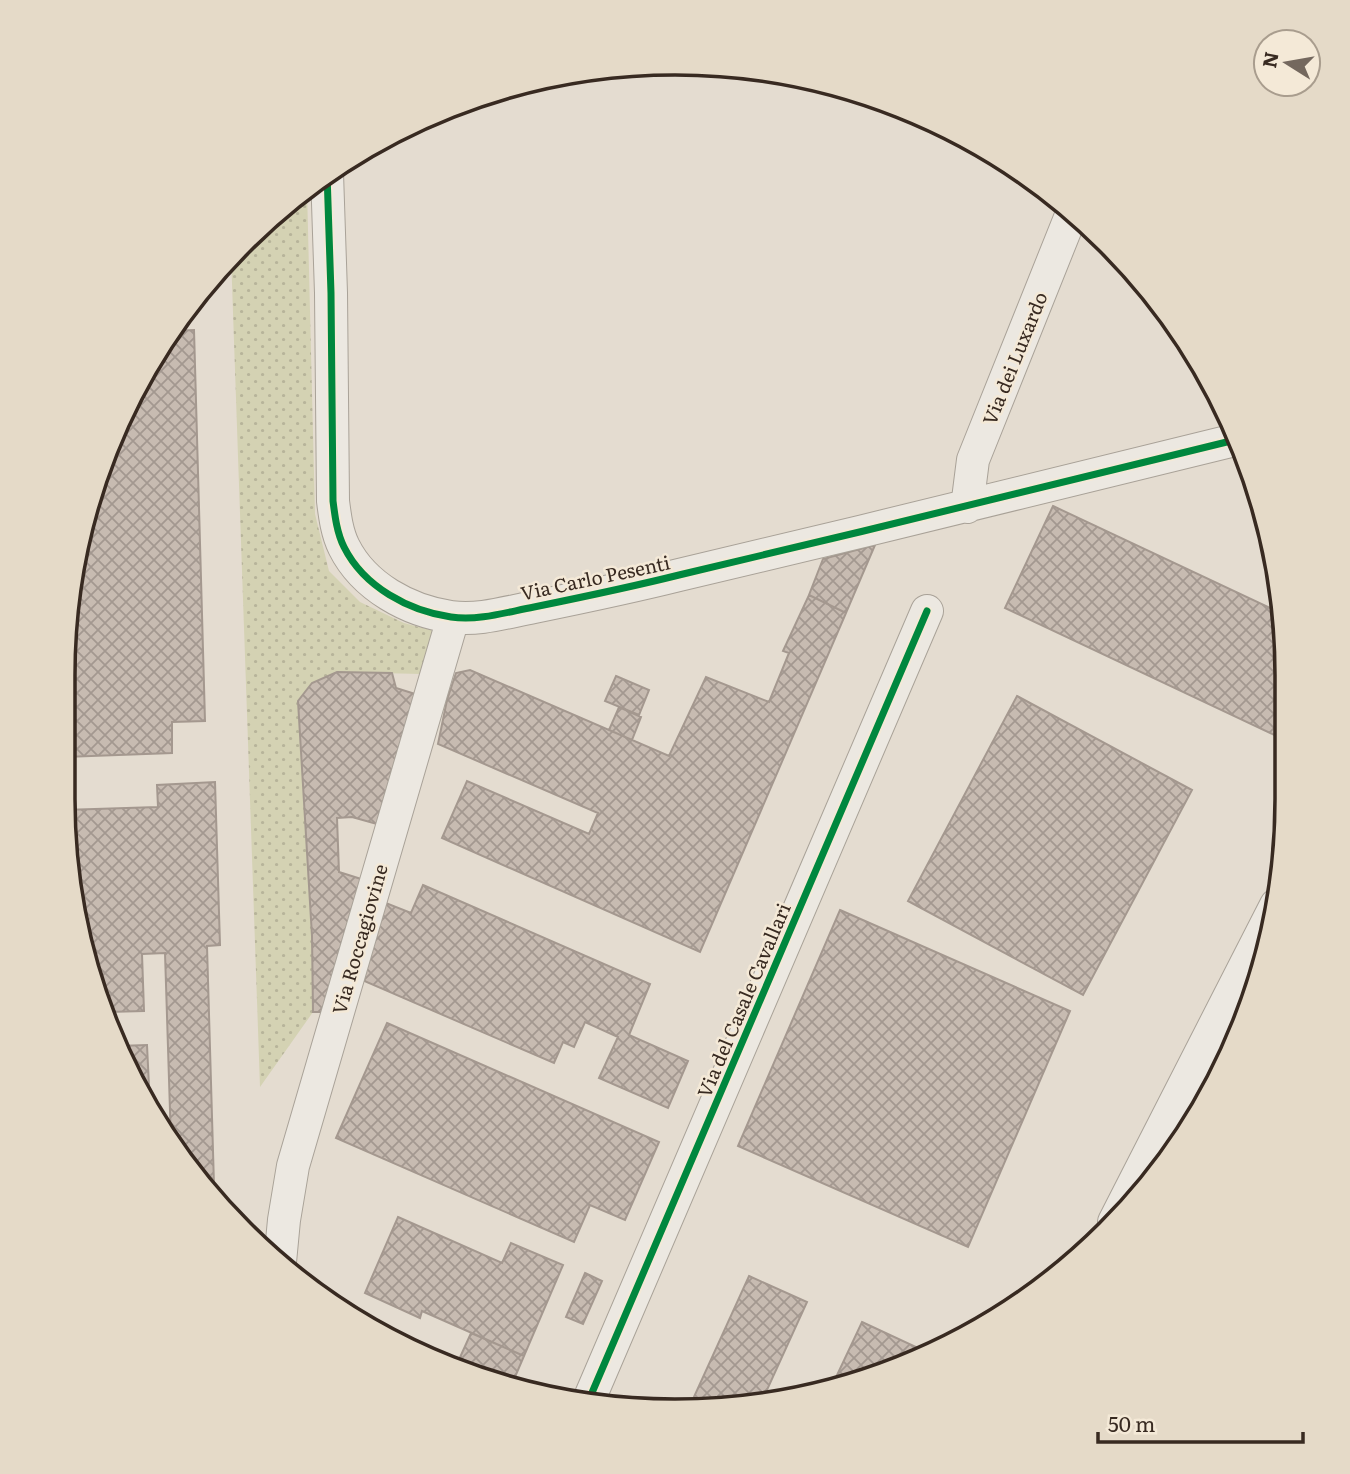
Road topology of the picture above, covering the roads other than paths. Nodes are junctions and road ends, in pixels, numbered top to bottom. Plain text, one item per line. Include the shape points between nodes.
1 (327, 186) edge
2 (1068, 223) edge
3 (1228, 442) edge
4 (967, 507) junction
5 (927, 611) dead end
6 (453, 618) junction
7 (1257, 943) edge
8 (1132, 1187) edge
9 (281, 1251) edge
10 (592, 1393) edge

1 - 6 street, Via Carlo Pesenti via 337,526 355,564 387,594
2 - 4 street, Via dei Luxardo via 974,460
3 - 4 street, Via Carlo Pesenti
4 - 6 street, Via Carlo Pesenti via 615,590 476,618
5 - 10 street, Via del Casale Cavallari
6 - 9 street, Via Roccagiovine via 293,1166
7 - 8 street

